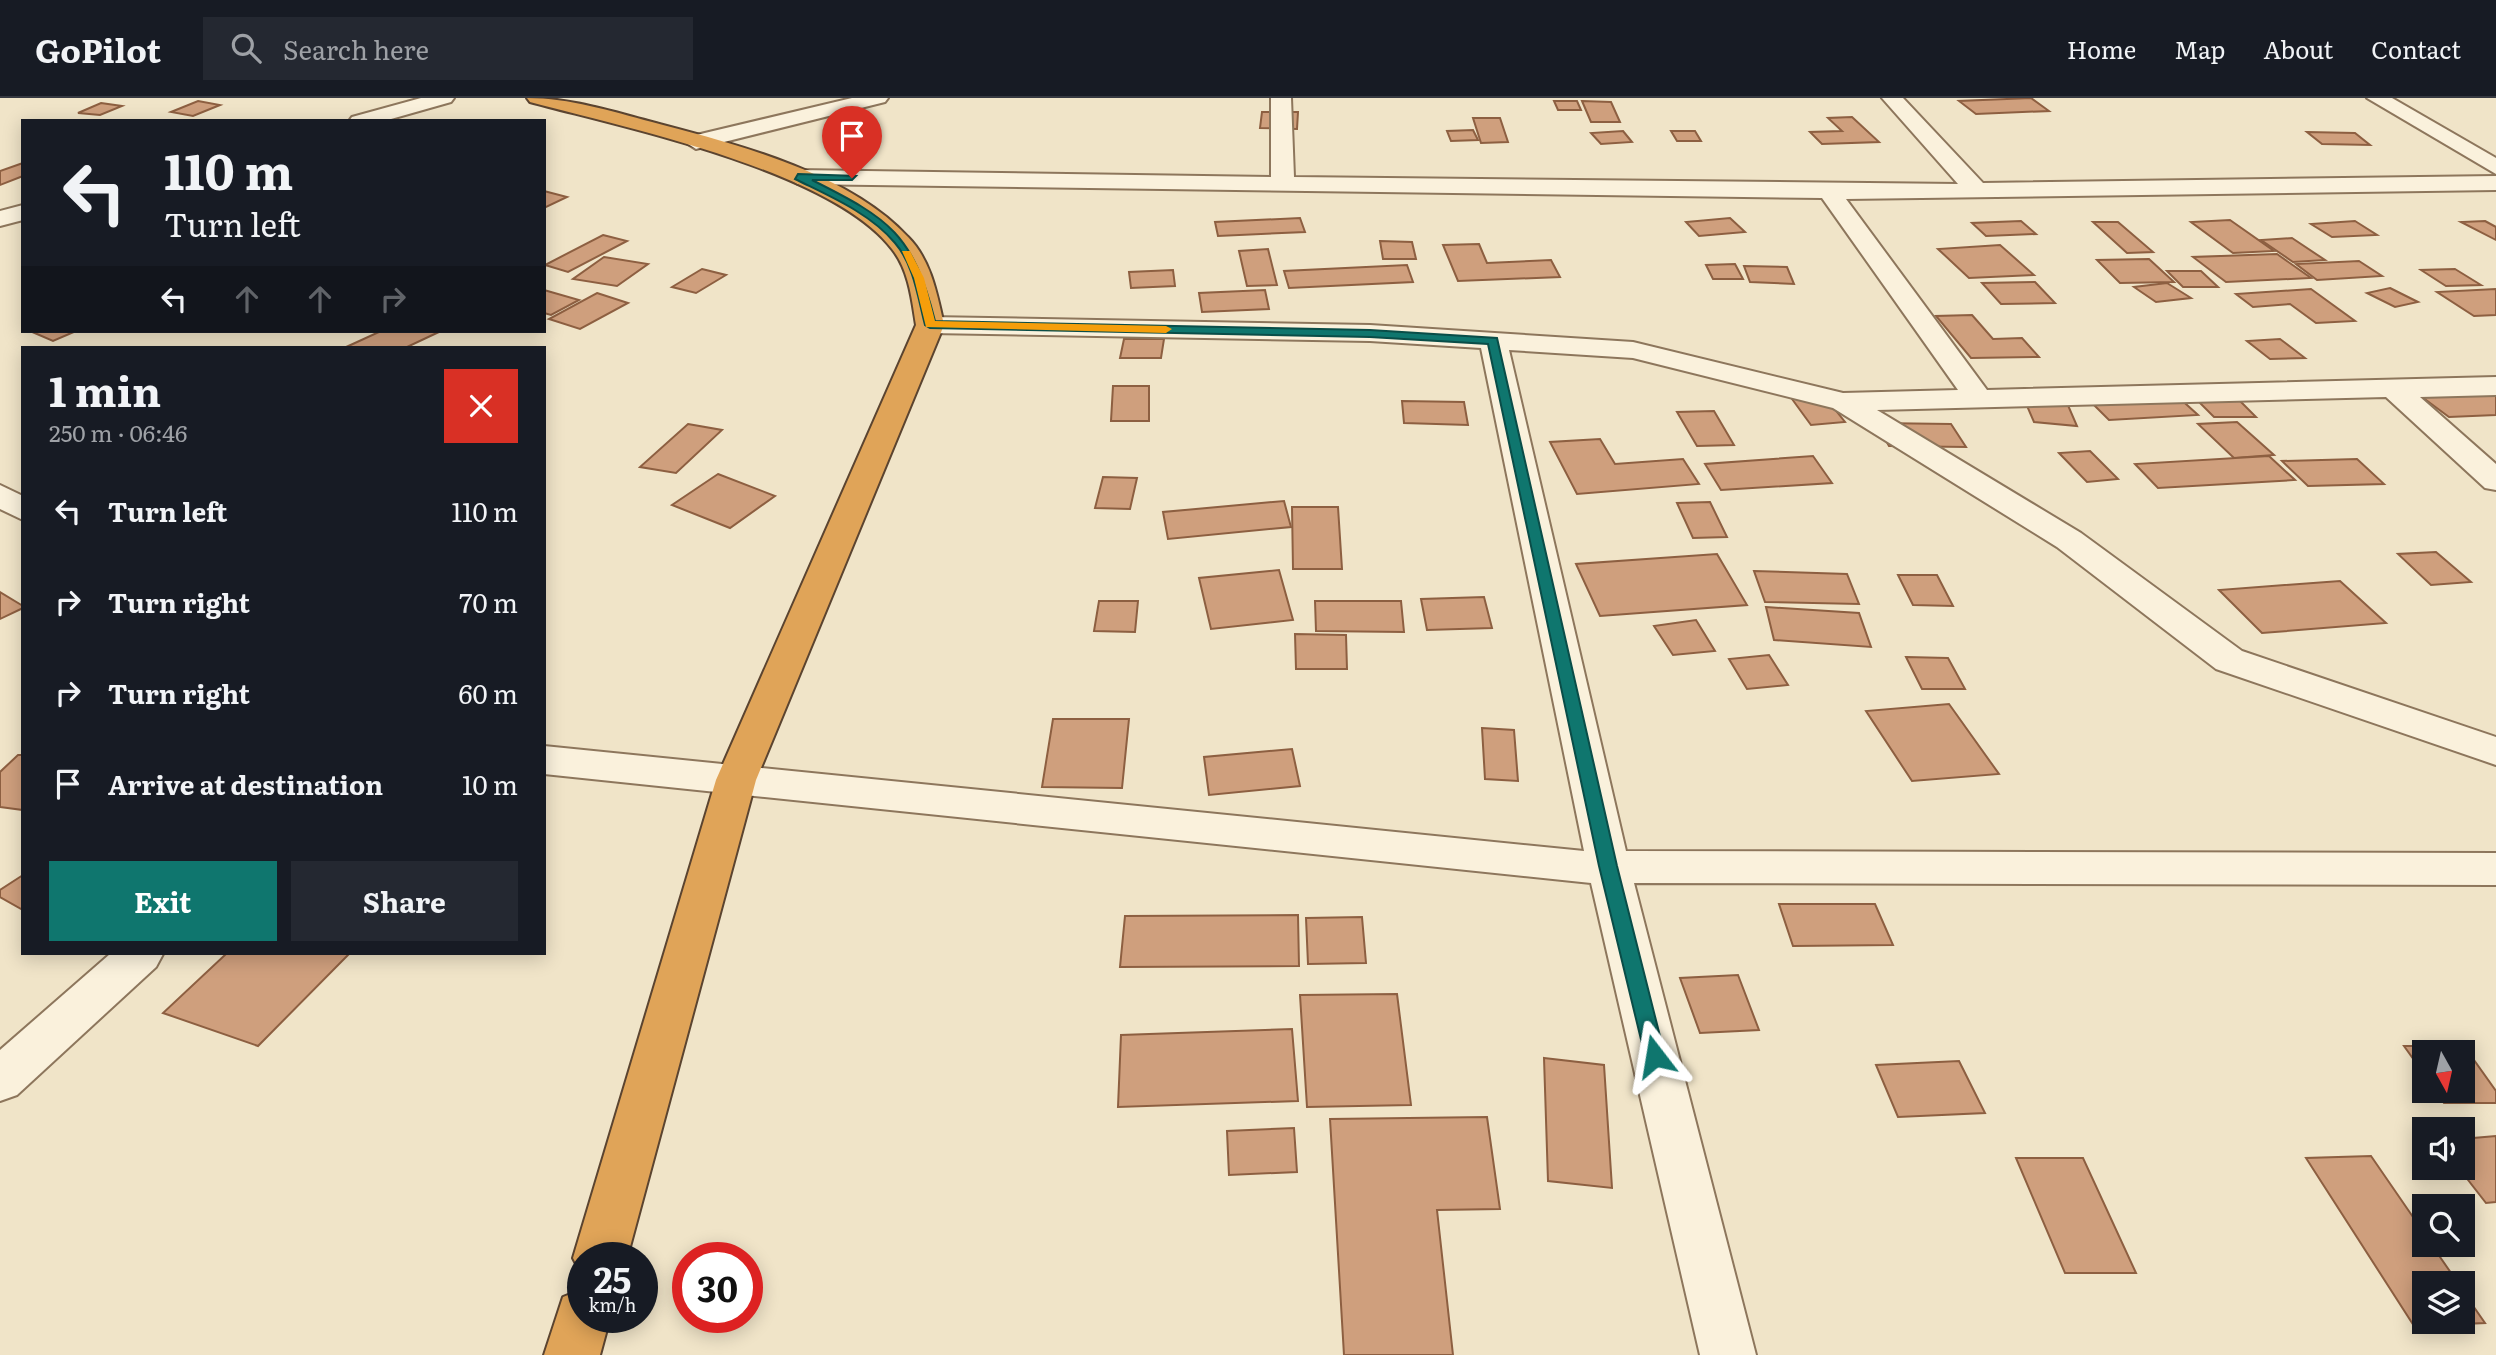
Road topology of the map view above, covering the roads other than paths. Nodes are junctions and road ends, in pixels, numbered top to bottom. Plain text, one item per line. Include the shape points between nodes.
1 (444, 98) edge
2 (537, 98) edge
3 (878, 98) edge
4 (1281, 98) edge
5 (1892, 98) edge
6 (2377, 98) edge
7 (366, 119) edge
8 (696, 142) junction
9 (2496, 167) edge
10 (798, 177) junction
11 (2496, 183) edge
12 (1283, 184) junction
13 (1976, 191) junction
14 (1829, 192) junction
15 (21, 213) edge
16 (0, 219) edge
17 (930, 325) junction
18 (1493, 341) junction
19 (2496, 386) edge
20 (2394, 389) junction
21 (1979, 399) junction
22 (1843, 402) junction
23 (2496, 481) edge
24 (0, 495) edge
25 (21, 509) edge
26 (2496, 751) edge
27 (546, 760) edge
28 (736, 780) junction
29 (1608, 866) junction
30 (2496, 869) edge
31 (139, 955) edge
32 (0, 1080) edge
33 (605, 1242) edge
34 (578, 1333) edge
35 (572, 1355) edge
36 (1728, 1355) edge

1 - 7 street
2 - 8 highway
3 - 8 street
4 - 12 street
5 - 13 street
6 - 9 street
8 - 10 highway
10 - 12 street
10 - 17 highway via 858,207 900,242 919,278
11 - 13 street
12 - 14 street
13 - 14 street
14 - 21 street
15 - 16 street
17 - 18 street via 1370,333
17 - 28 highway
18 - 22 street via 1633,350
18 - 29 street
19 - 20 street
20 - 21 street
20 - 23 street
21 - 22 street
22 - 26 street via 2068,540 2229,660
24 - 25 street
27 - 28 street
28 - 29 street via 1573,867
28 - 33 highway
29 - 30 street
29 - 36 street
31 - 32 street
34 - 35 highway

